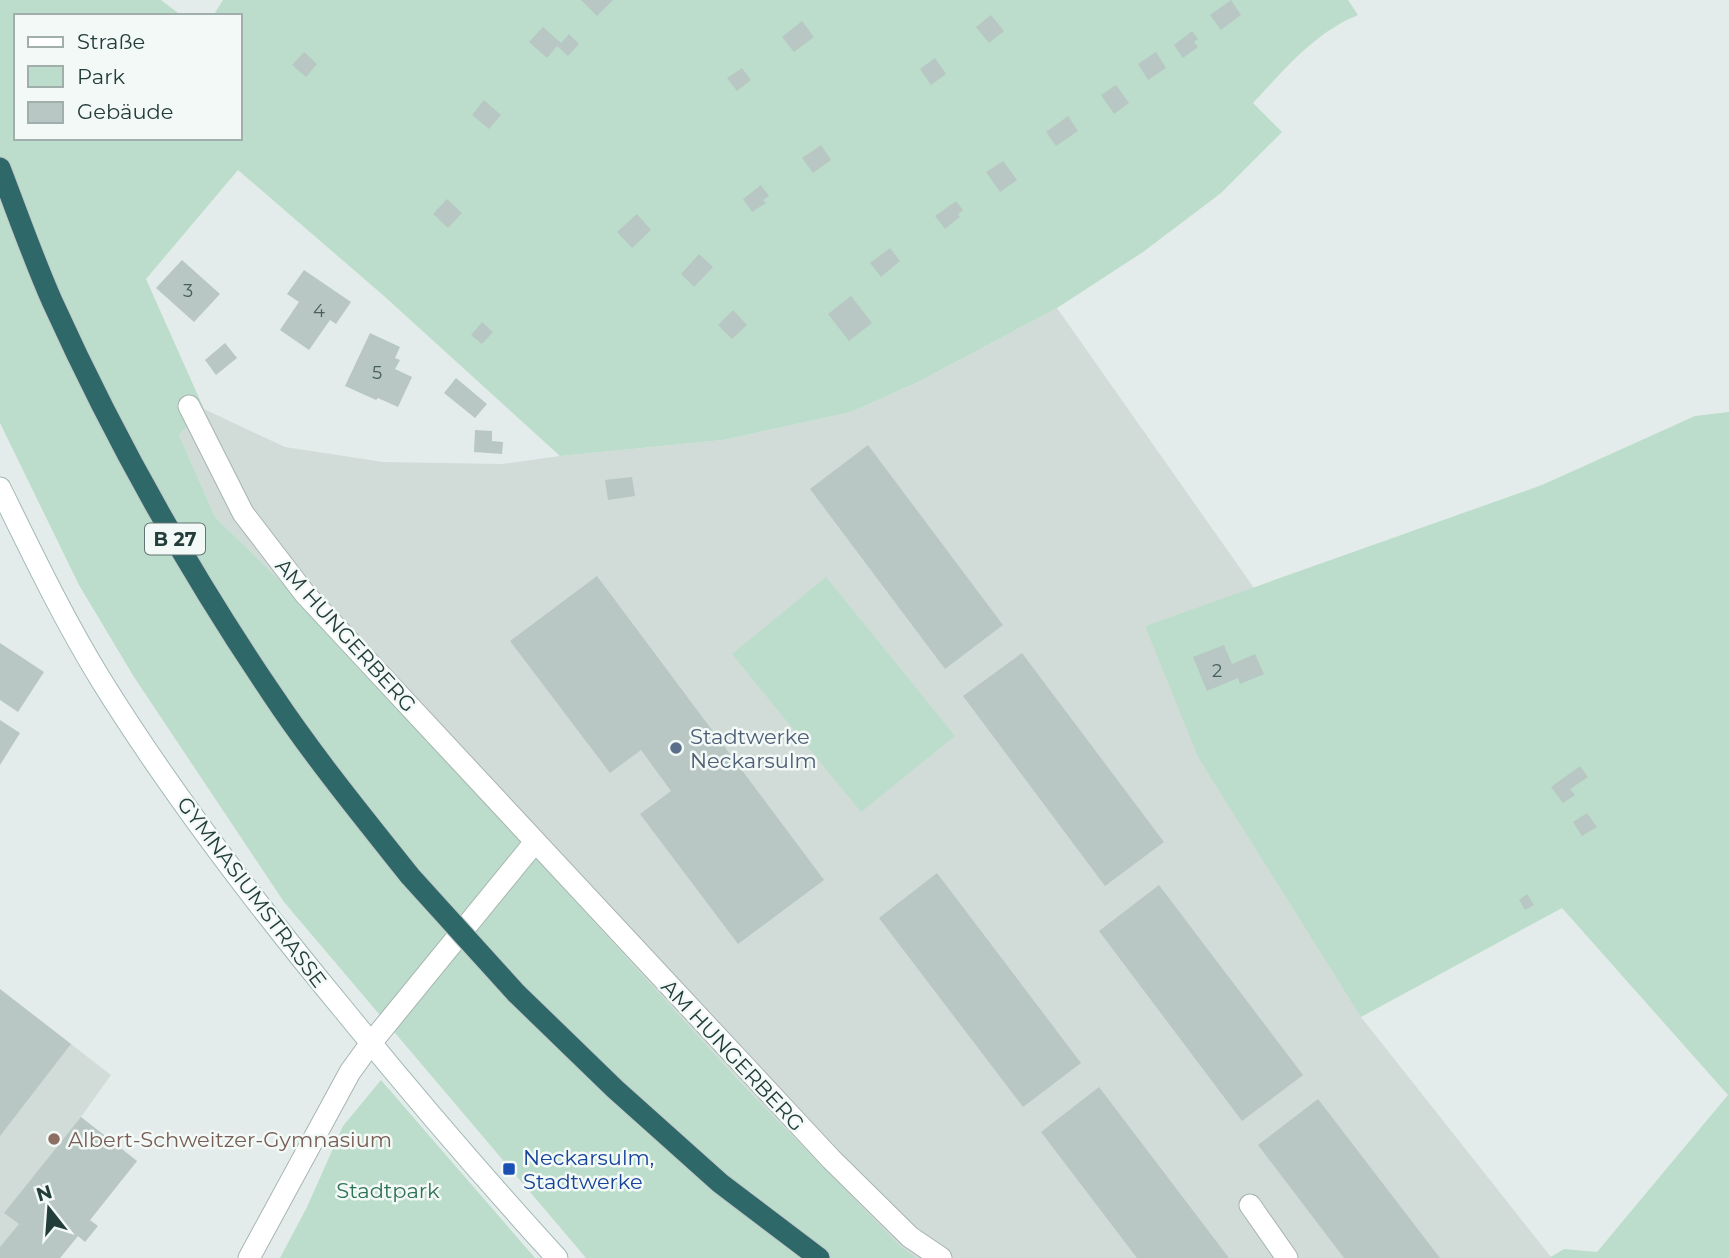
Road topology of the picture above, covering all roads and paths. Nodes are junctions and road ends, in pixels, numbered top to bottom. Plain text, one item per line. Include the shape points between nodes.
1 (0, 168) edge
2 (189, 406) dead end
3 (0, 488) edge
4 (535, 842) junction
5 (371, 1043) junction
6 (1250, 1205) dead end
7 (249, 1258) edge
8 (557, 1258) edge
9 (819, 1258) edge
10 (941, 1258) edge
11 (1286, 1258) edge

1 - 9 highway, B 27, bridge via 51,299 152,499 273,696 349,800 410,876 516,993 701,1166
2 - 4 street, AM HUNGERBERG via 243,513 305,594
3 - 5 street, GYMNASIUMSTRASSE via 45,582 101,680 268,918
4 - 5 street
4 - 10 street, AM HUNGERBERG via 831,1159 910,1237
5 - 7 street via 350,1072
5 - 8 street, GYMNASIUMSTRASSE
6 - 11 street

